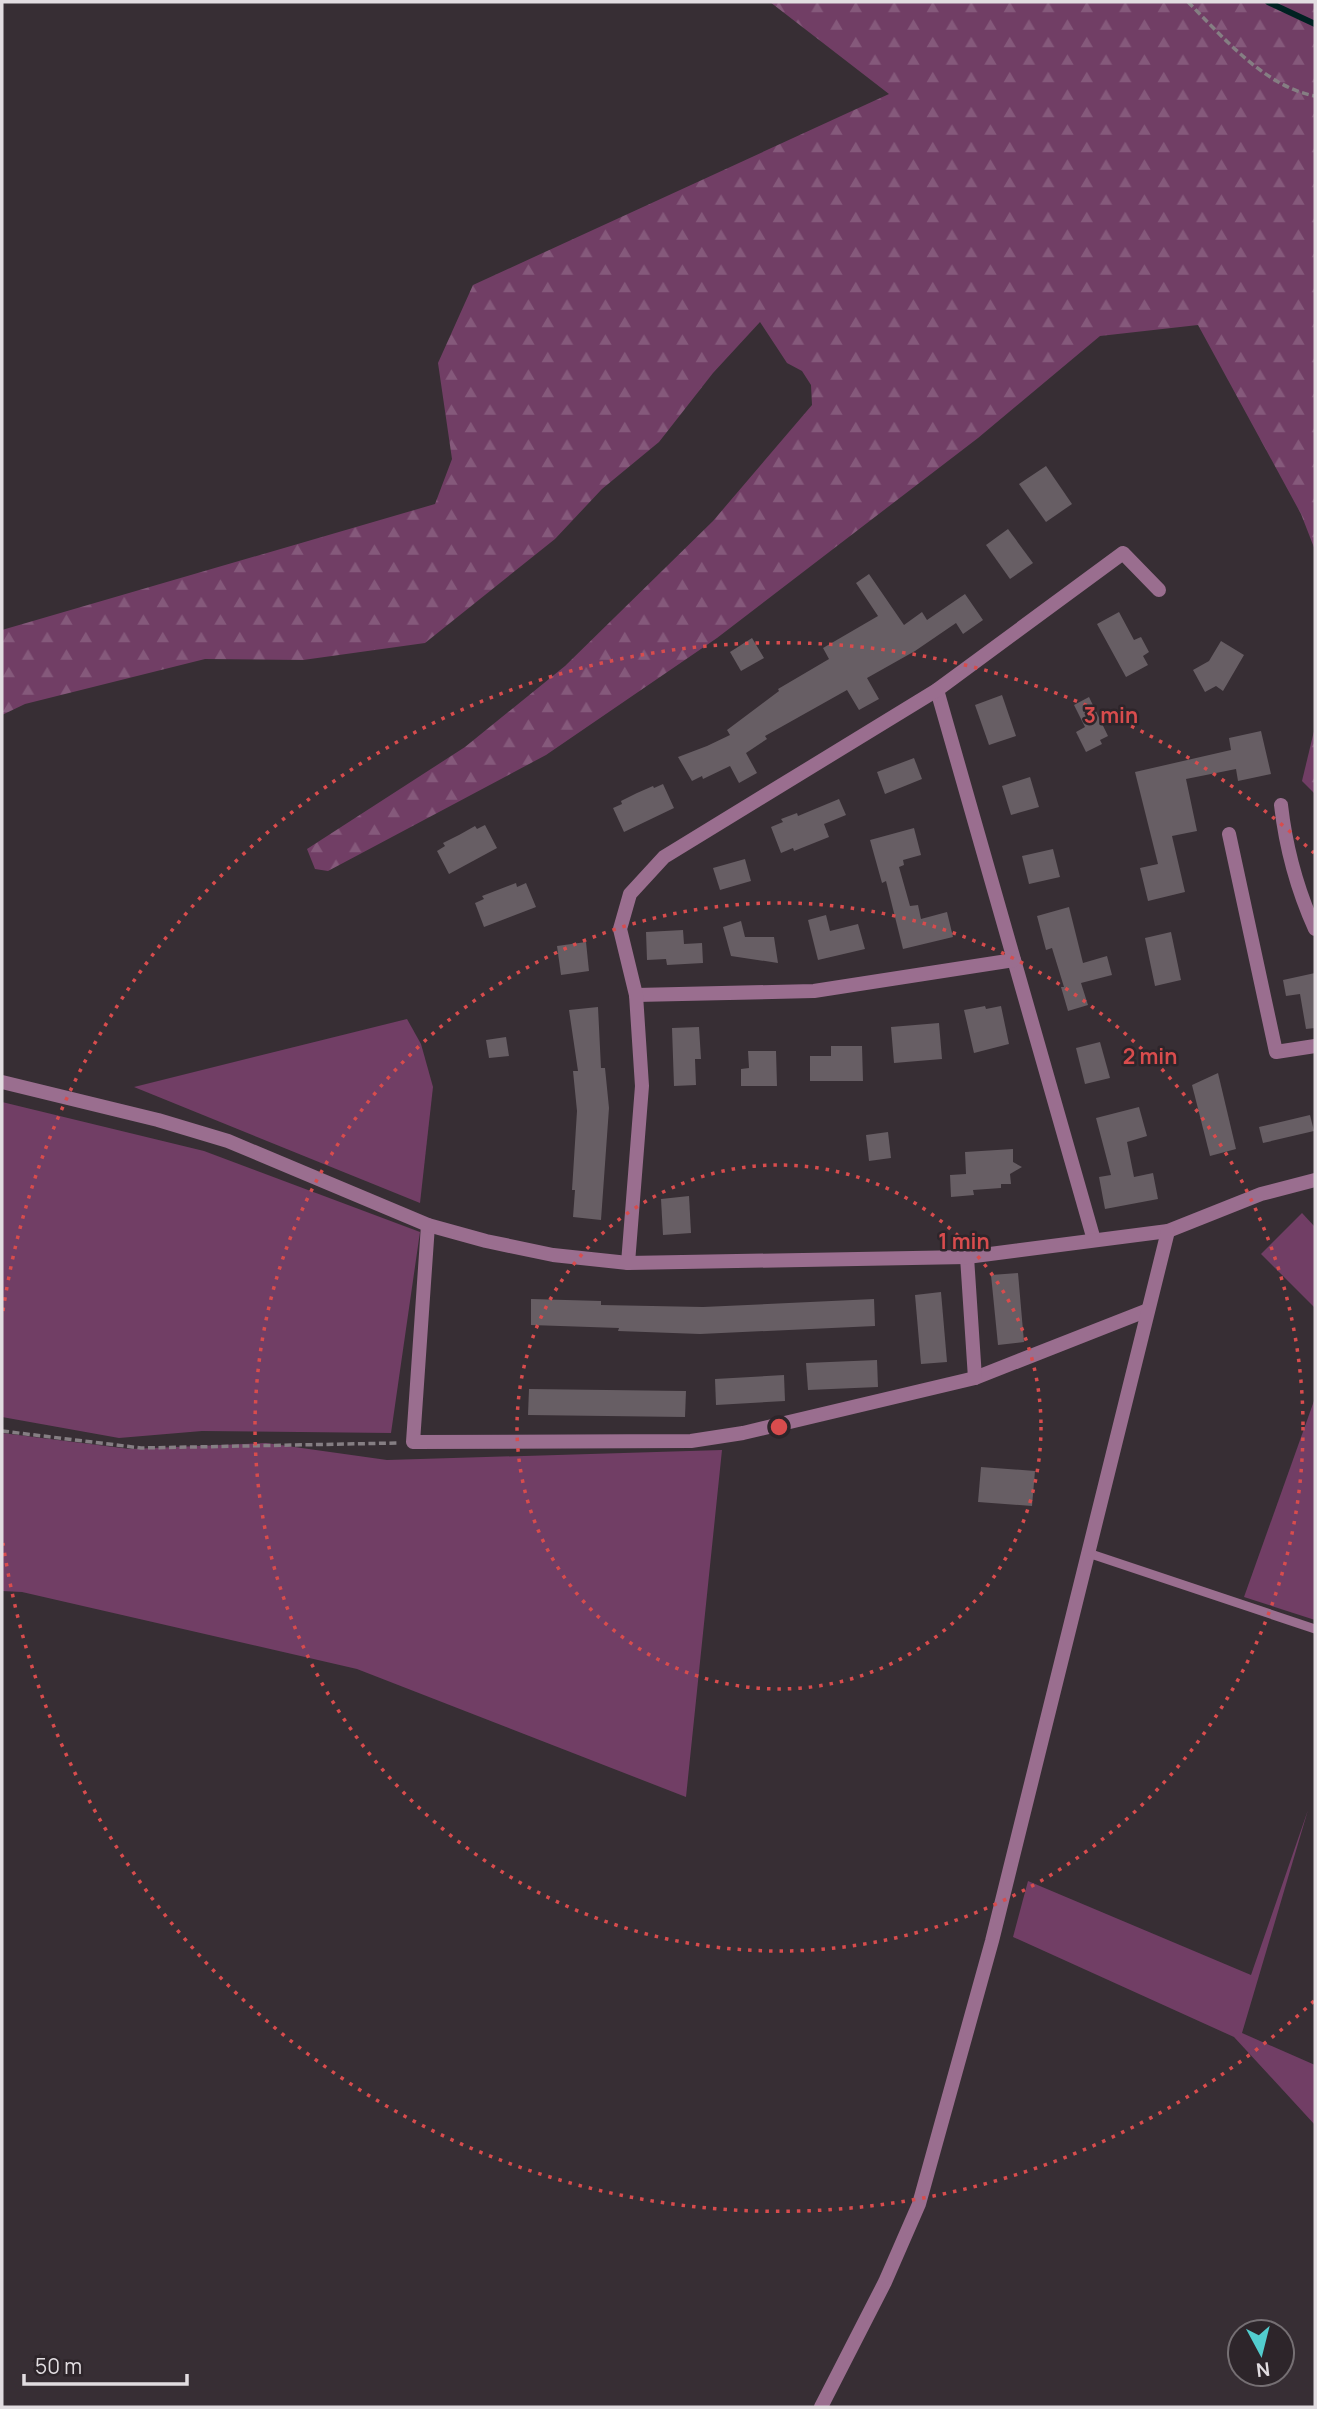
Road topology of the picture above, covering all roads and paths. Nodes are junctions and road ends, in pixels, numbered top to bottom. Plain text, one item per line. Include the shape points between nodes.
1 (1188, 2) edge
2 (1315, 96) edge
3 (1159, 590) dead end
4 (937, 690) junction
5 (1281, 805) dead end
6 (1229, 834) dead end
7 (1315, 929) edge
8 (1014, 960) junction
9 (636, 995) junction
10 (1315, 1046) edge
11 (2, 1082) edge
12 (1315, 1180) edge
13 (428, 1225) junction
14 (1168, 1231) junction
15 (1094, 1240) junction
16 (967, 1258) junction
17 (628, 1263) junction
18 (1148, 1310) junction
19 (975, 1378) junction
20 (2, 1431) edge
21 (413, 1443) junction
22 (1088, 1553) junction
23 (1315, 1629) edge
24 (821, 2407) edge

1 - 2 path via 1249,63 1301,94
3 - 4 street via 1123,553
4 - 8 street
4 - 9 street via 664,857 630,894 620,929
5 - 7 street via 1302,900
6 - 10 street via 1276,1052
8 - 9 street via 814,991
8 - 15 street
9 - 17 street via 642,1086
11 - 13 street via 228,1141
12 - 14 street via 1261,1194
13 - 17 street via 553,1255
13 - 21 street
14 - 15 street
14 - 18 street
15 - 16 street
16 - 17 street
16 - 19 street
18 - 19 street
18 - 22 street
19 - 21 street via 691,1441
20 - 21 path via 141,1448
22 - 23 lane
22 - 24 street via 992,1941 919,2204

